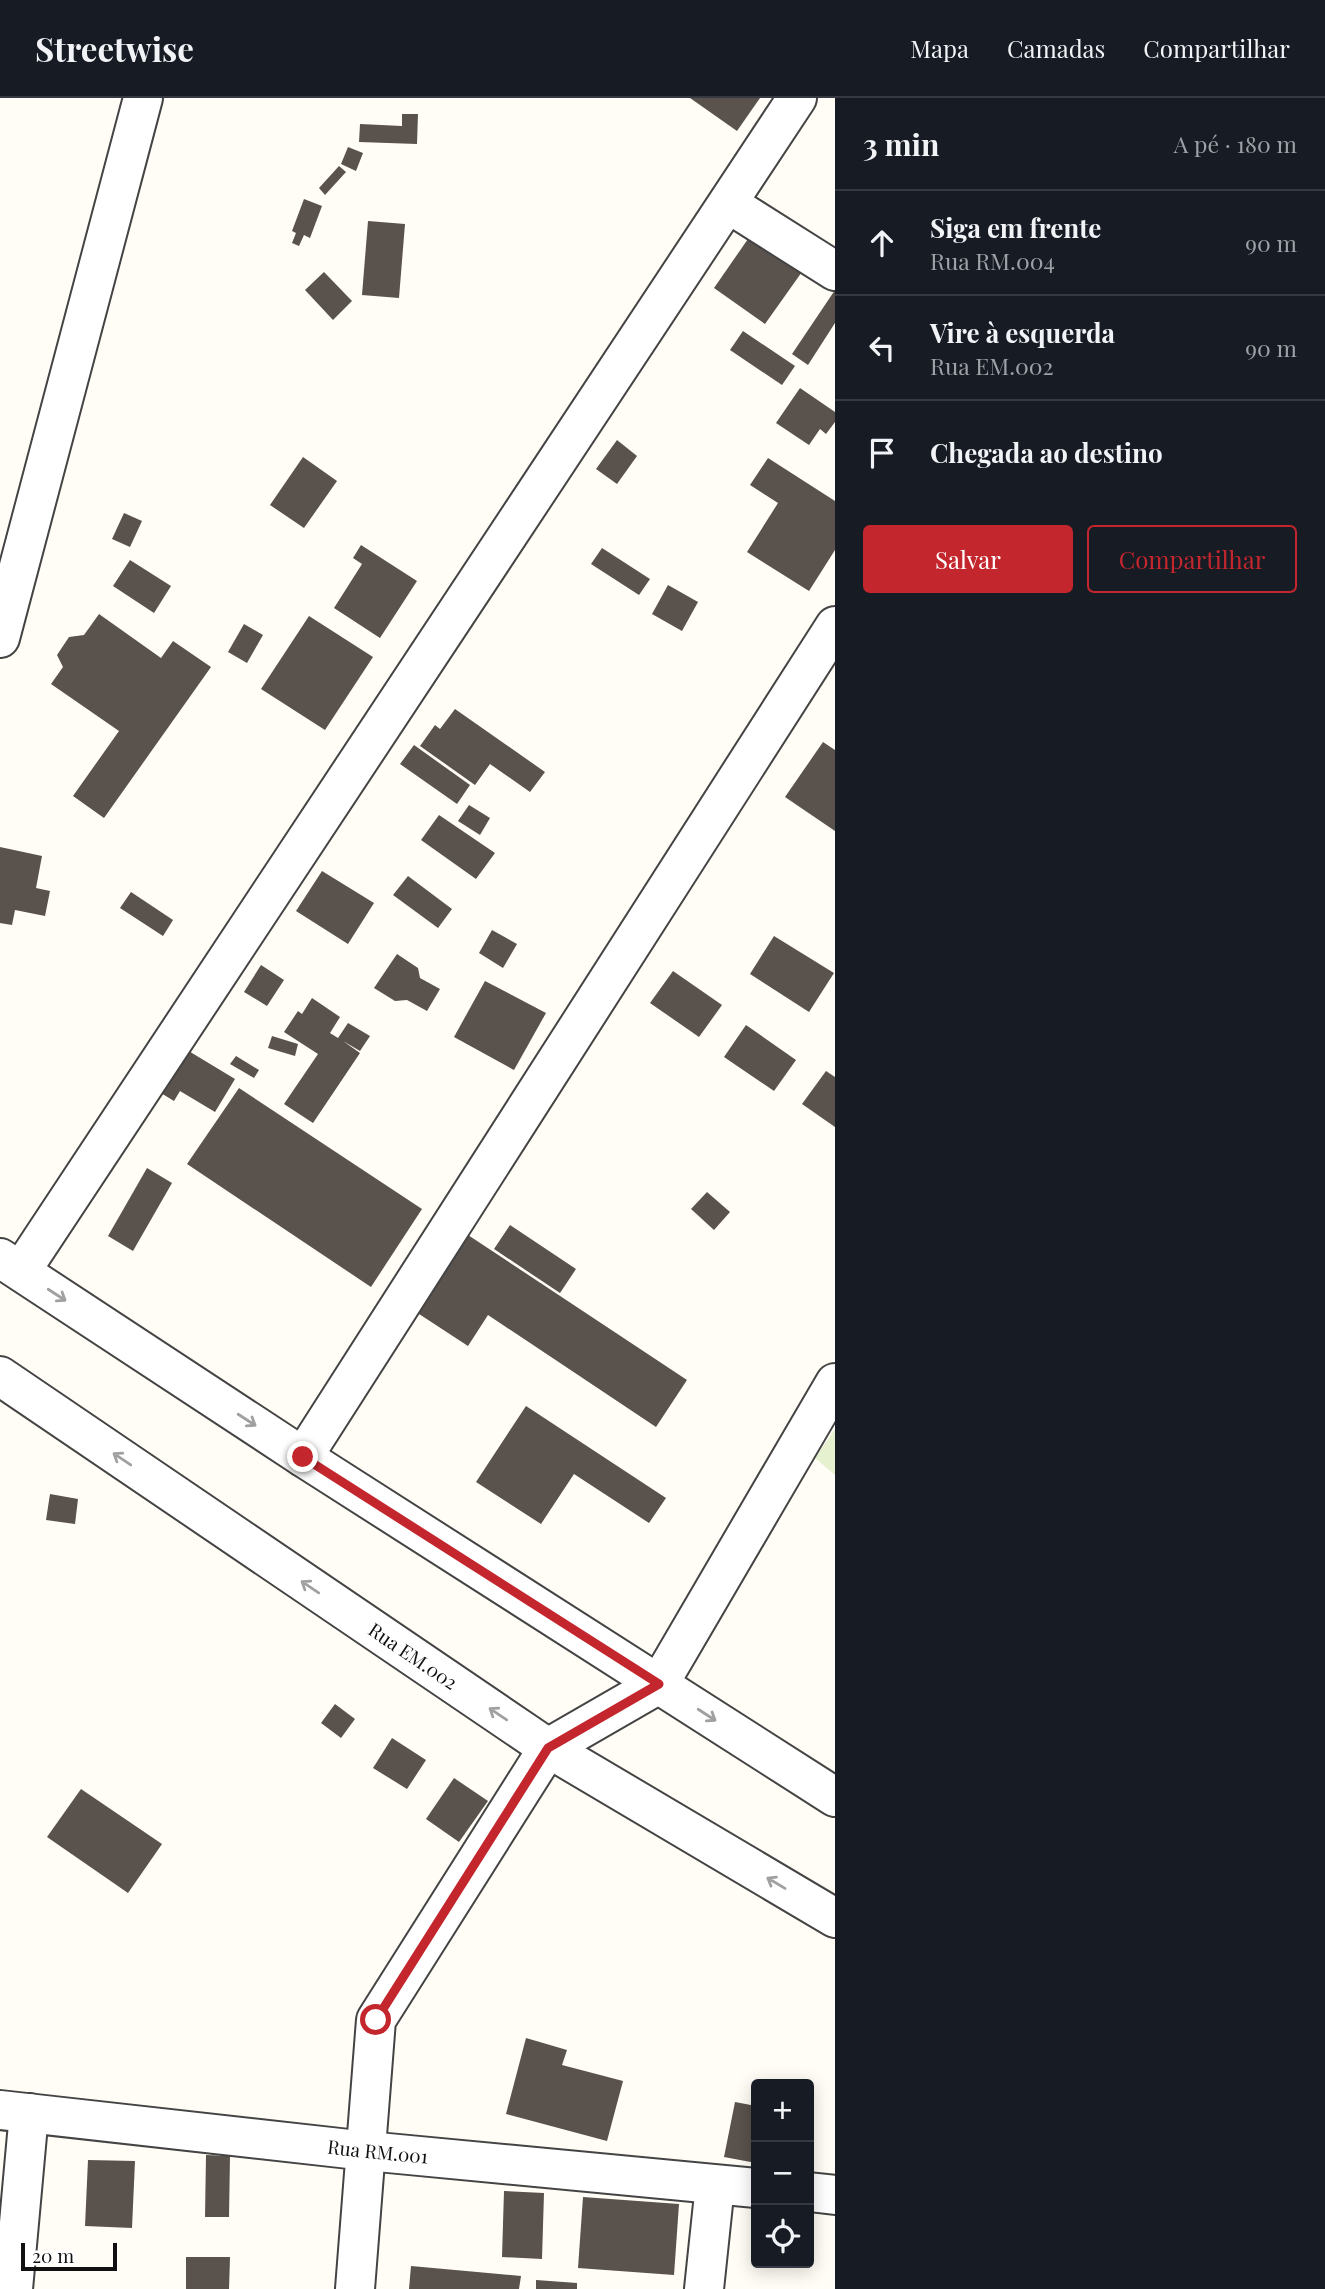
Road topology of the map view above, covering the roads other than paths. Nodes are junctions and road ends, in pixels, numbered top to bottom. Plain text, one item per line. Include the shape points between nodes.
1 (143, 98) edge
2 (797, 98) edge
3 (729, 204) junction
4 (835, 271) edge
5 (835, 626) edge
6 (0, 638) edge
7 (11, 1264) edge
8 (0, 1376) edge
9 (835, 1383) edge
10 (303, 1457) junction
11 (659, 1684) junction
12 (548, 1748) junction
13 (835, 1797) edge
14 (835, 1918) edge
15 (15, 2111) edge
16 (368, 2151) junction
17 (715, 2185) junction
18 (751, 2188) edge
19 (814, 2193) edge
20 (835, 2195) edge
21 (13, 2289) edge
22 (355, 2289) edge
23 (704, 2289) edge

1 - 6 street
2 - 3 street
3 - 4 street
3 - 7 street
5 - 10 street
7 -> 10 street
12 -> 8 street, Rua EM.002
9 - 11 street
10 - 11 street
11 - 12 street
11 -> 13 street
14 -> 12 street, Rua EM.002
12 - 16 street via 376,2020
15 - 16 street, Rua RM.001
15 - 21 street
16 - 17 street, Rua RM.001
16 - 22 street
17 - 18 street, Rua RM.001
17 - 23 street
19 - 20 street

